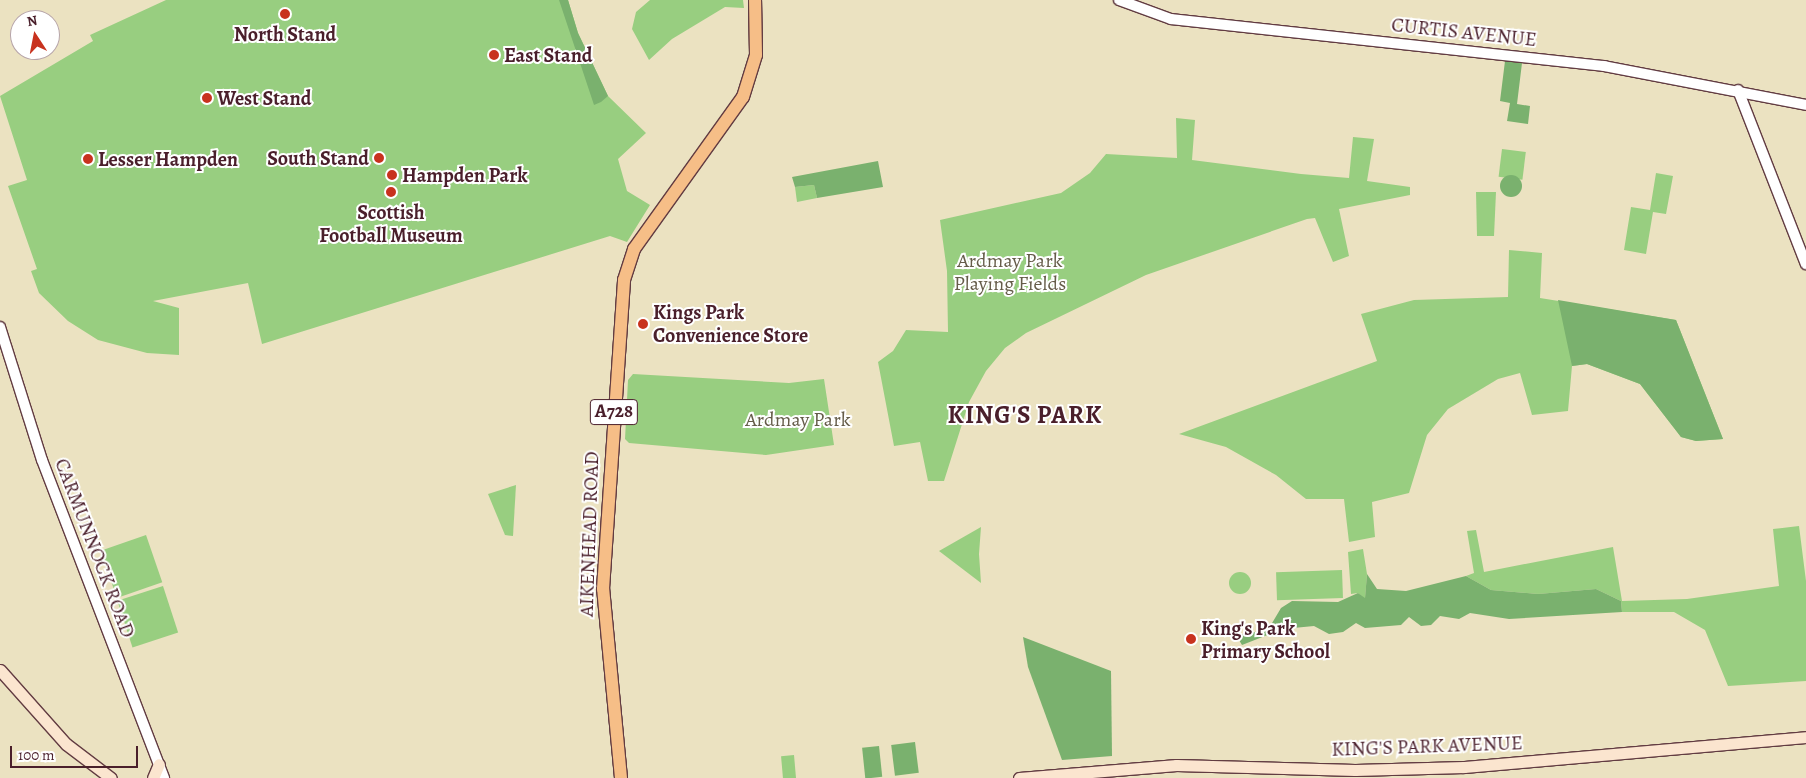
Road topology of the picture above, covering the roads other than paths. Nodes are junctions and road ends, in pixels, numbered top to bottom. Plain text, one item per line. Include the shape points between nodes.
1 (755, 0) edge
2 (1119, 0) edge
3 (1738, 90) junction
4 (1806, 105) edge
5 (1806, 264) edge
6 (0, 327) edge
7 (0, 670) edge
8 (1806, 737) edge
9 (158, 764) junction
10 (111, 778) edge
11 (153, 778) edge
12 (164, 778) edge
13 (621, 778) edge
14 (1018, 778) edge

1 - 13 main road, AIKENHEAD ROAD / A728 via 756,55 743,97 634,250 624,280 603,589
2 - 3 street, CURTIS AVENUE via 1171,19 1604,66
3 - 4 street, CURTIS AVENUE
3 - 5 street
6 - 9 street, CARMUNNOCK ROAD via 42,460
7 - 10 main road via 66,744
8 - 14 main road, KING'S PARK AVENUE via 1436,768 1176,765
9 - 11 main road
9 - 12 street, CARMUNNOCK ROAD

